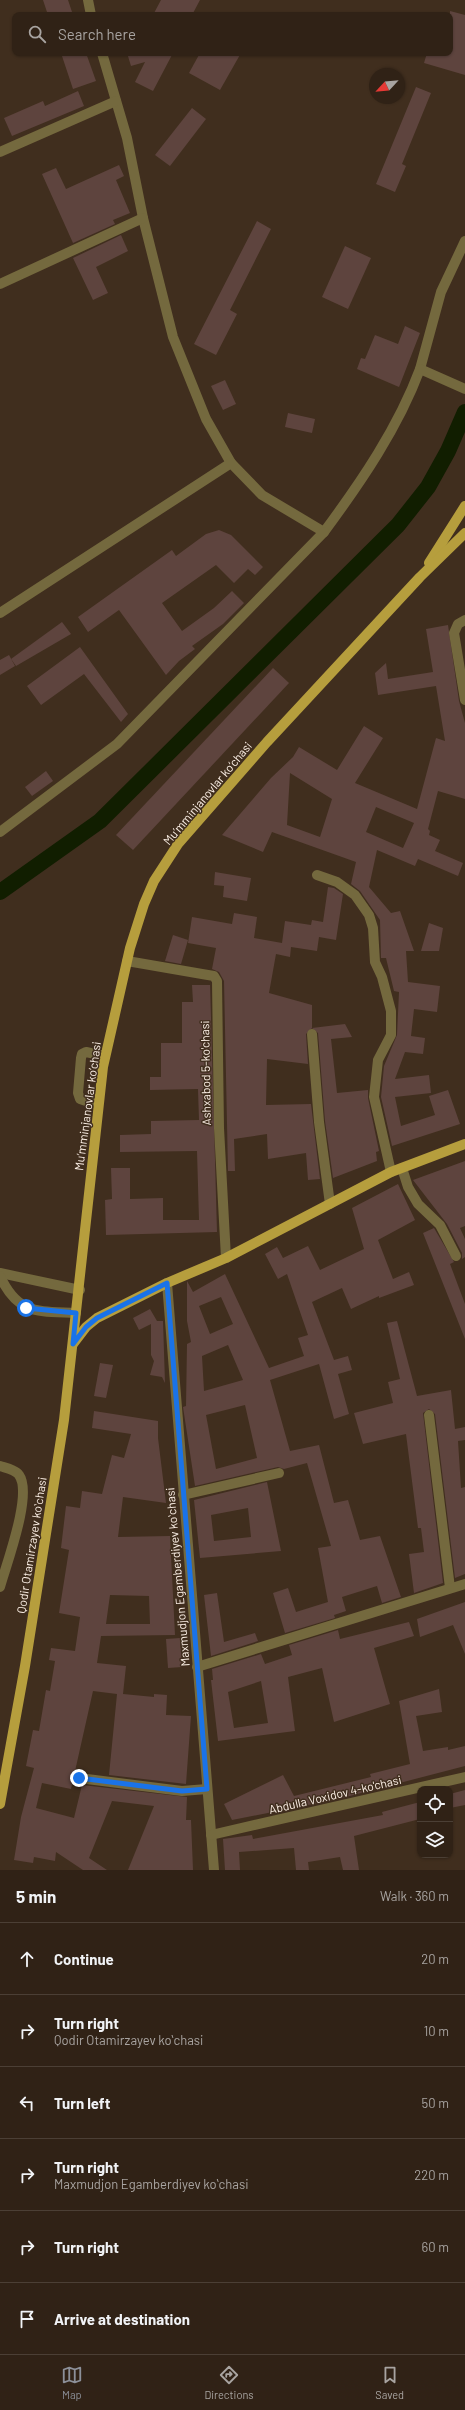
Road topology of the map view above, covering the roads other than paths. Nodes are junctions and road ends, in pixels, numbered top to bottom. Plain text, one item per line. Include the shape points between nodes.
1 (88, 0) edge
2 (90, 12) edge
3 (103, 56) edge
4 (116, 101) junction
5 (0, 152) edge
6 (143, 218) junction
7 (465, 241) edge
8 (0, 284) edge
9 (420, 369) junction
10 (465, 389) edge
11 (231, 463) junction
12 (465, 506) edge
13 (324, 532) junction
14 (465, 533) edge
15 (420, 578) junction
16 (0, 613) edge
17 (465, 620) edge
18 (465, 700) edge
19 (0, 832) edge
20 (317, 875) dead end
21 (127, 961) junction
22 (312, 1034) dead end
23 (105, 1056) junction
24 (98, 1105) junction
25 (465, 1144) edge
26 (402, 1168) junction
27 (391, 1172) junction
28 (330, 1204) junction
29 (456, 1256) dead end
30 (226, 1258) junction
31 (0, 1273) edge
32 (0, 1276) edge
33 (167, 1283) junction
34 (80, 1290) junction
35 (76, 1313) junction
36 (73, 1344) junction
37 (429, 1415) dead end
38 (0, 1466) edge
39 (279, 1474) dead end
40 (183, 1495) junction
41 (465, 1584) edge
42 (0, 1587) edge
43 (450, 1588) junction
44 (197, 1667) junction
45 (3, 1772) edge
46 (465, 1777) edge
47 (79, 1778) dead end
48 (207, 1789) junction
49 (0, 1804) edge
50 (211, 1835) junction
51 (214, 1870) edge

1 - 2 street
3 - 4 street
4 - 5 street
4 - 6 street via 127,138
6 - 8 street
6 - 11 street via 173,337 206,419
7 - 9 street via 441,292
9 - 10 street via 443,377
9 - 13 street via 384,444
11 - 13 street via 262,495
11 - 16 street
12 - 15 main road, Mu’mminjanovlar ko‘chasi
13 - 19 street via 117,744
14 - 15 main road, Mu’mminjanovlar ko‘chasi
15 - 21 main road, Mu’mminjanovlar ko‘chasi via 268,742 178,844 154,881 144,904
17 - 18 street via 458,624 454,633
20 - 27 street via 337,882 355,895 369,915 373,928 375,962 391,1011 391,1035 378,1060 374,1097
21 - 23 main road, Mu’mminjanovlar ko‘chasi
21 - 30 street, Ashxabod 5-ko'chasi via 214,976 217,981 219,1128
22 - 28 street via 319,1122
23 - 24 main road, Mu’mminjanovlar ko‘chasi
23 - 24 street via 86,1052 81,1058 78,1093 80,1099
24 - 34 main road, Mu’mminjanovlar ko‘chasi
25 - 26 main road
26 - 27 main road
26 - 29 street via 408,1187 418,1204 440,1224
27 - 28 main road
28 - 30 main road
30 - 33 main road
31 - 34 street
32 - 35 street via 13,1298 26,1308
33 - 36 main road via 97,1318
33 - 40 street, Maxmudjon Egamberdiyev koʻchasi
34 - 35 main road, Qodir Otamirzayev koʻchasi
35 - 36 main road, Qodir Otamirzayev koʻchasi
36 - 45 main road, Qodir Otamirzayev koʻchasi via 64,1420 28,1651
37 - 43 street
38 - 42 street via 18,1473 23,1481 13,1547
39 - 40 street
40 - 44 street, Maxmudjon Egamberdiyev koʻchasi
41 - 43 street
43 - 44 street
44 - 48 street, Maxmudjon Egamberdiyev koʻchasi
45 - 49 main road, Qodir Otamirzayev koʻchasi
46 - 50 street, Abdulla Voxidov 4-ko'chasi
47 - 48 street via 182,1791
48 - 50 street, Maxmudjon Egamberdiyev koʻchasi
50 - 51 street, Maxmudjon Egamberdiyev koʻchasi

